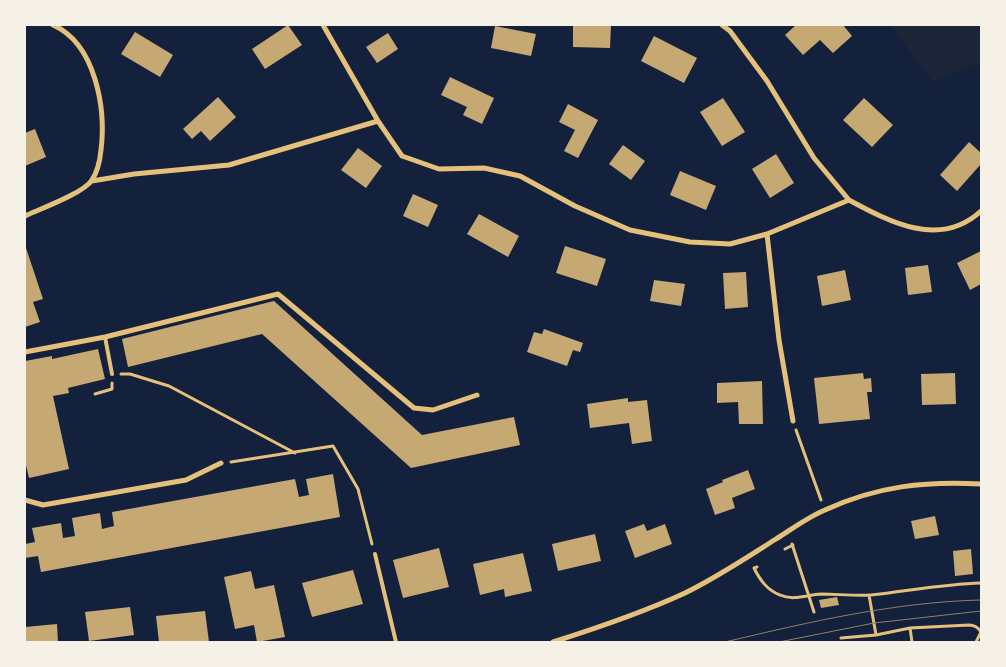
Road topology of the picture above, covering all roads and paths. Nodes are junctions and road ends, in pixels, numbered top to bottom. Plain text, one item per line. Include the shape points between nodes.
1 (52, 25) edge
2 (323, 25) edge
3 (722, 25) edge
4 (378, 121) junction
5 (92, 181) junction
6 (849, 200) junction
7 (981, 211) edge
8 (25, 216) edge
9 (767, 234) junction
10 (105, 337) junction
11 (25, 352) edge
12 (112, 374) junction
13 (95, 394) dead end
14 (477, 395) dead end
15 (793, 421) dead end
16 (797, 434) dead end
17 (295, 453) junction
18 (221, 463) joint
19 (981, 484) edge
20 (25, 500) edge
21 (825, 510) junction
22 (788, 531) junction
23 (793, 545) junction
24 (784, 550) dead end
25 (375, 554) joint
26 (761, 564) dead end
27 (981, 583) edge
28 (809, 595) junction
29 (869, 595) junction
30 (814, 612) dead end
31 (910, 628) junction
32 (876, 635) junction
33 (841, 638) dead end
34 (396, 642) edge
35 (553, 642) edge
36 (912, 642) edge
37 (976, 642) edge

1 - 5 street via 72,39 83,54 99,95 102,142
2 - 4 street
3 - 6 street via 767,81 814,158
4 - 5 street via 229,165
4 - 9 street via 402,156 439,169 484,168 520,176 575,206 630,230 690,242 730,244
5 - 8 street via 64,200
6 - 7 street via 899,224 923,230 958,225
6 - 9 street
9 - 15 street via 779,340
10 - 11 street
10 - 12 lane
10 - 14 street via 278,294 414,408 433,410
12 - 13 path via 112,389
12 - 17 path via 130,374 169,386
16 - 21 path
17 - 18 path
17 - 25 path via 333,446 358,489
18 - 20 street via 186,480 43,505
19 - 21 street via 941,482 892,487
21 - 22 street
22 - 23 path
22 - 35 street via 685,593 622,620
23 - 24 path
23 - 28 path
25 - 34 lane
26 - 28 path via 754,568 771,592 793,598
27 - 29 path
28 - 29 path
28 - 30 path
29 - 32 path
31 - 32 path
31 - 36 path
31 - 37 path via 975,625 981,632
32 - 33 path

